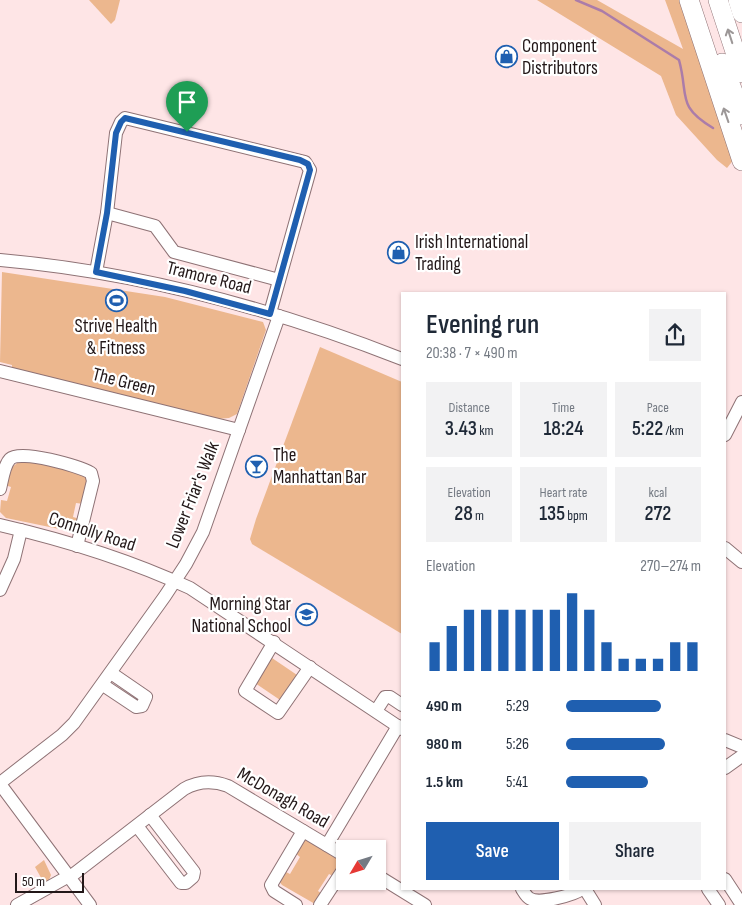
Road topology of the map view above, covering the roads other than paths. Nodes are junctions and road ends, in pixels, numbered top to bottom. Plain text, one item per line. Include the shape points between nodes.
1 (689, 0) edge
2 (699, 0) edge
3 (718, 0) edge
4 (738, 0) edge
5 (742, 13) edge
6 (742, 73) edge
7 (742, 115) edge
8 (742, 161) edge
9 (107, 213) junction
10 (0, 260) edge
11 (96, 272) junction
12 (279, 280) junction
13 (274, 315) junction
14 (401, 359) edge
15 (0, 371) edge
16 (742, 402) edge
17 (239, 430) junction
18 (726, 432) edge
19 (0, 489) edge
20 (0, 525) edge
21 (21, 530) junction
22 (77, 546) junction
23 (726, 549) edge
24 (742, 562) edge
25 (175, 581) junction
26 (0, 590) edge
27 (274, 642) junction
28 (310, 667) junction
29 (111, 673) junction
30 (103, 685) junction
31 (401, 704) edge
32 (376, 711) junction
33 (400, 727) edge
34 (726, 740) edge
35 (742, 747) edge
36 (742, 756) edge
37 (726, 767) edge
38 (0, 784) edge
39 (150, 815) junction
40 (136, 826) junction
41 (303, 831) junction
42 (327, 845) junction
43 (176, 848) junction
44 (336, 850) edge
45 (162, 859) junction
46 (69, 876) junction
47 (336, 881) edge
48 (386, 881) edge
49 (726, 881) edge
50 (523, 890) edge
51 (582, 890) edge
52 (585, 890) edge
53 (709, 890) edge
54 (40, 900) edge
55 (17, 905) edge
56 (90, 905) edge
57 (296, 905) edge
58 (320, 905) edge
59 (425, 905) edge
60 (595, 905) edge
61 (719, 905) edge
62 (742, 905) edge

8 -> 1 highway
2 - 7 highway
6 -> 3 highway
4 - 5 highway
9 - 11 street
9 - 12 street via 155,226 174,252
9 - 12 street, Lower Friar's Walk via 116,133 125,118 305,162 310,170
10 - 11 street, Tramore Road
11 - 13 street, Tramore Road
12 - 13 street, Lower Friar's Walk
13 - 14 street, Tramore Road
13 - 17 street, Lower Friar's Walk
15 - 17 street, The Green
16 - 18 street
17 - 25 street, Lower Friar's Walk via 203,532
19 - 22 street via 10,459 20,455 54,461 91,473 93,481
20 - 21 street, Connolly Road
21 - 22 street, Connolly Road
21 - 26 street via 14,559
22 - 25 street, Connolly Road
23 - 24 street
25 - 27 street, Connolly Road
25 - 29 street, Lower Friar's Walk
27 - 28 street, Connolly Road
27 - 28 street via 245,691 278,714
28 - 32 street, Connolly Road
29 - 30 street, Lower Friar's Walk
29 - 30 street via 146,697 142,706 136,707
30 - 38 street, Lower Friar's Walk via 62,735
31 - 32 street via 385,696
32 - 33 street, Connolly Road
33 - 42 street
34 - 35 street
36 - 37 street
38 - 46 street
39 - 40 street, McDonagh Road
39 - 41 street, McDonagh Road via 190,786 214,782 228,786
39 - 43 street
40 - 45 street
40 - 46 street, McDonagh Road
41 - 42 street, McDonagh Road
41 - 57 street via 271,885 274,891
42 - 44 street, McDonagh Road
43 - 45 street
43 - 45 street via 194,872 191,879 181,883
46 - 54 street, McDonagh Road
46 - 56 street
47 - 58 street
48 - 59 street
49 - 62 street
50 - 51 street via 529,898 538,901
52 - 60 street
53 - 61 street
54 - 55 street, McDonagh Road

